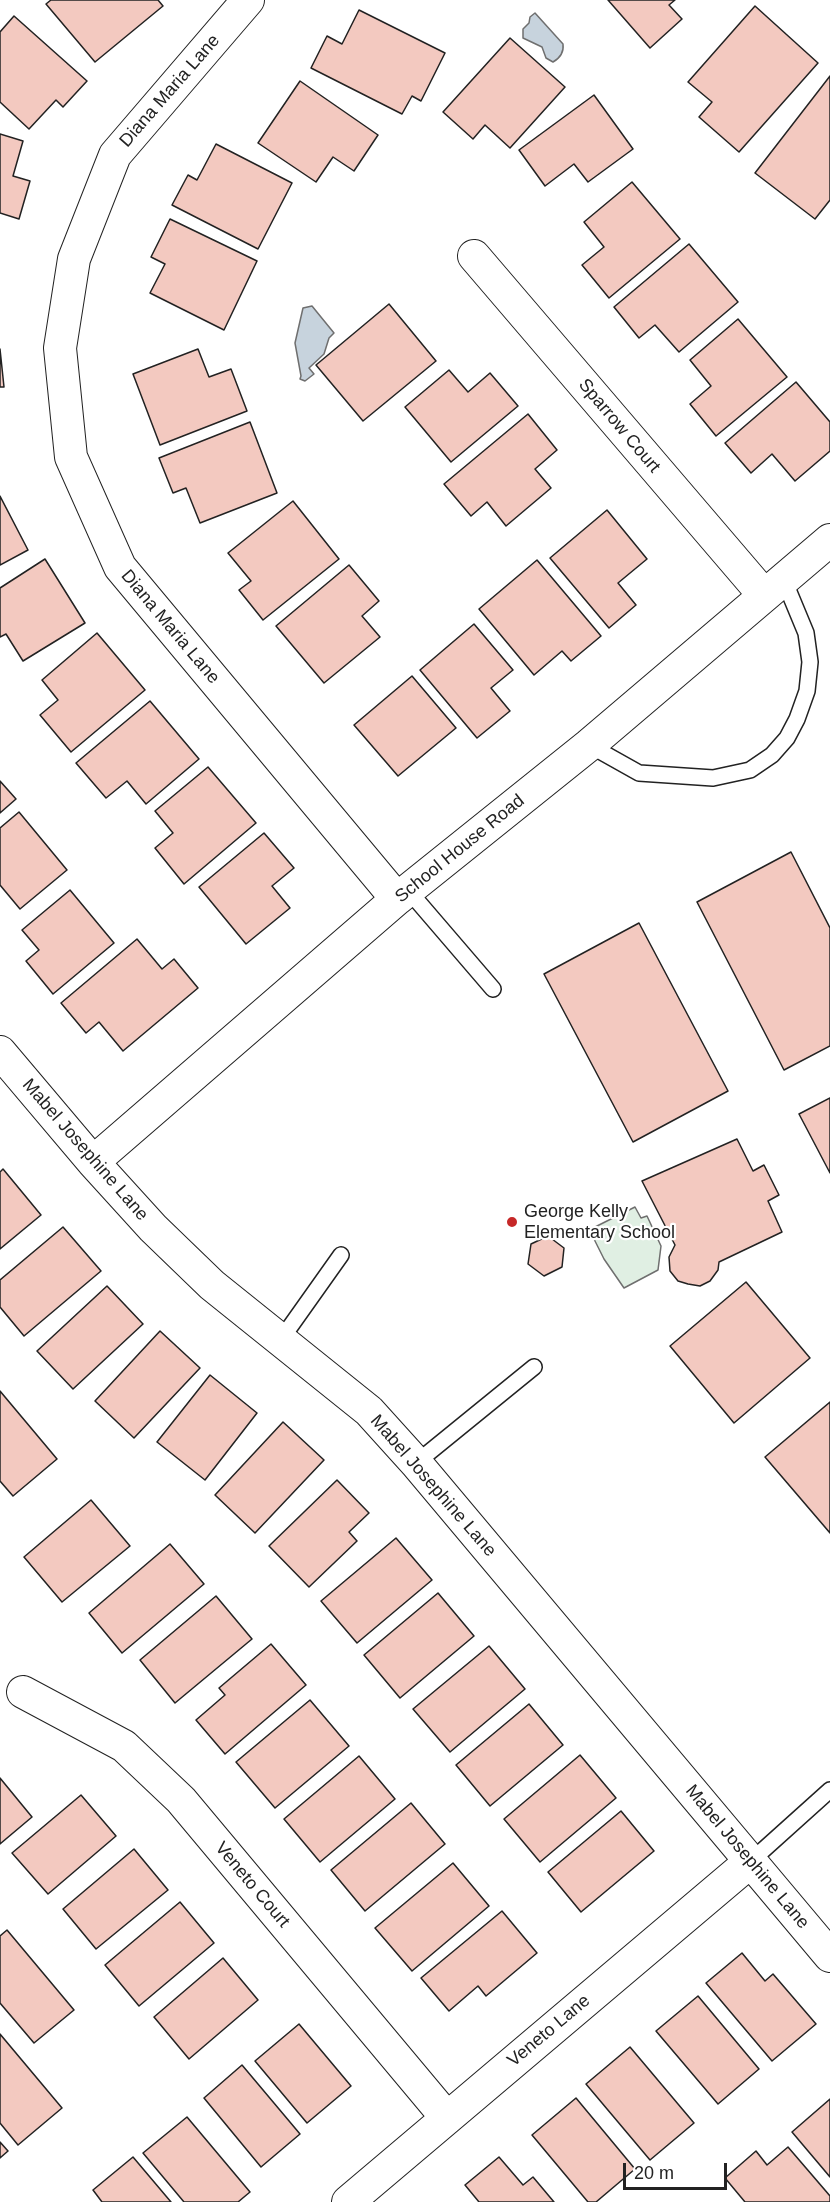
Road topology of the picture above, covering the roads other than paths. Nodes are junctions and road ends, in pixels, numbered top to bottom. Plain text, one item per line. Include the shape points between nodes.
1 (248, 0) edge
2 (474, 256) dead end
3 (830, 540) edge
4 (774, 587) junction
5 (589, 745) junction
6 (403, 894) junction
7 (493, 989) dead end
8 (0, 1052) edge
9 (93, 1162) junction
10 (341, 1255) dead end
11 (280, 1341) junction
12 (534, 1367) dead end
13 (416, 1462) junction
14 (23, 1692) dead end
15 (830, 1790) edge
16 (751, 1861) junction
17 (830, 1956) edge
18 (447, 2118) junction
19 (348, 2202) edge

1 - 6 street, Diana Maria Lane via 115,155 74,259 60,348 70,458 120,567
2 - 4 street, Sparrow Court
3 - 4 street, School House Road
4 - 5 street, School House Road
4 - 5 lane via 806,633 810,662 807,691 797,719 772,755 750,770 713,778 639,773
5 - 6 street, School House Road
6 - 7 lane
6 - 9 street, School House Road
8 - 9 street, Mabel Josephine Lane
9 - 11 street, Mabel Josephine Lane via 212,1286
10 - 11 lane
11 - 13 street, Mabel Josephine Lane via 369,1411
12 - 13 lane
13 - 16 street, Mabel Josephine Lane
14 - 18 street, Veneto Court via 124,1746 181,1800
15 - 16 lane
16 - 17 street, Mabel Josephine Lane
16 - 18 street, Veneto Lane
18 - 19 street, Veneto Lane

